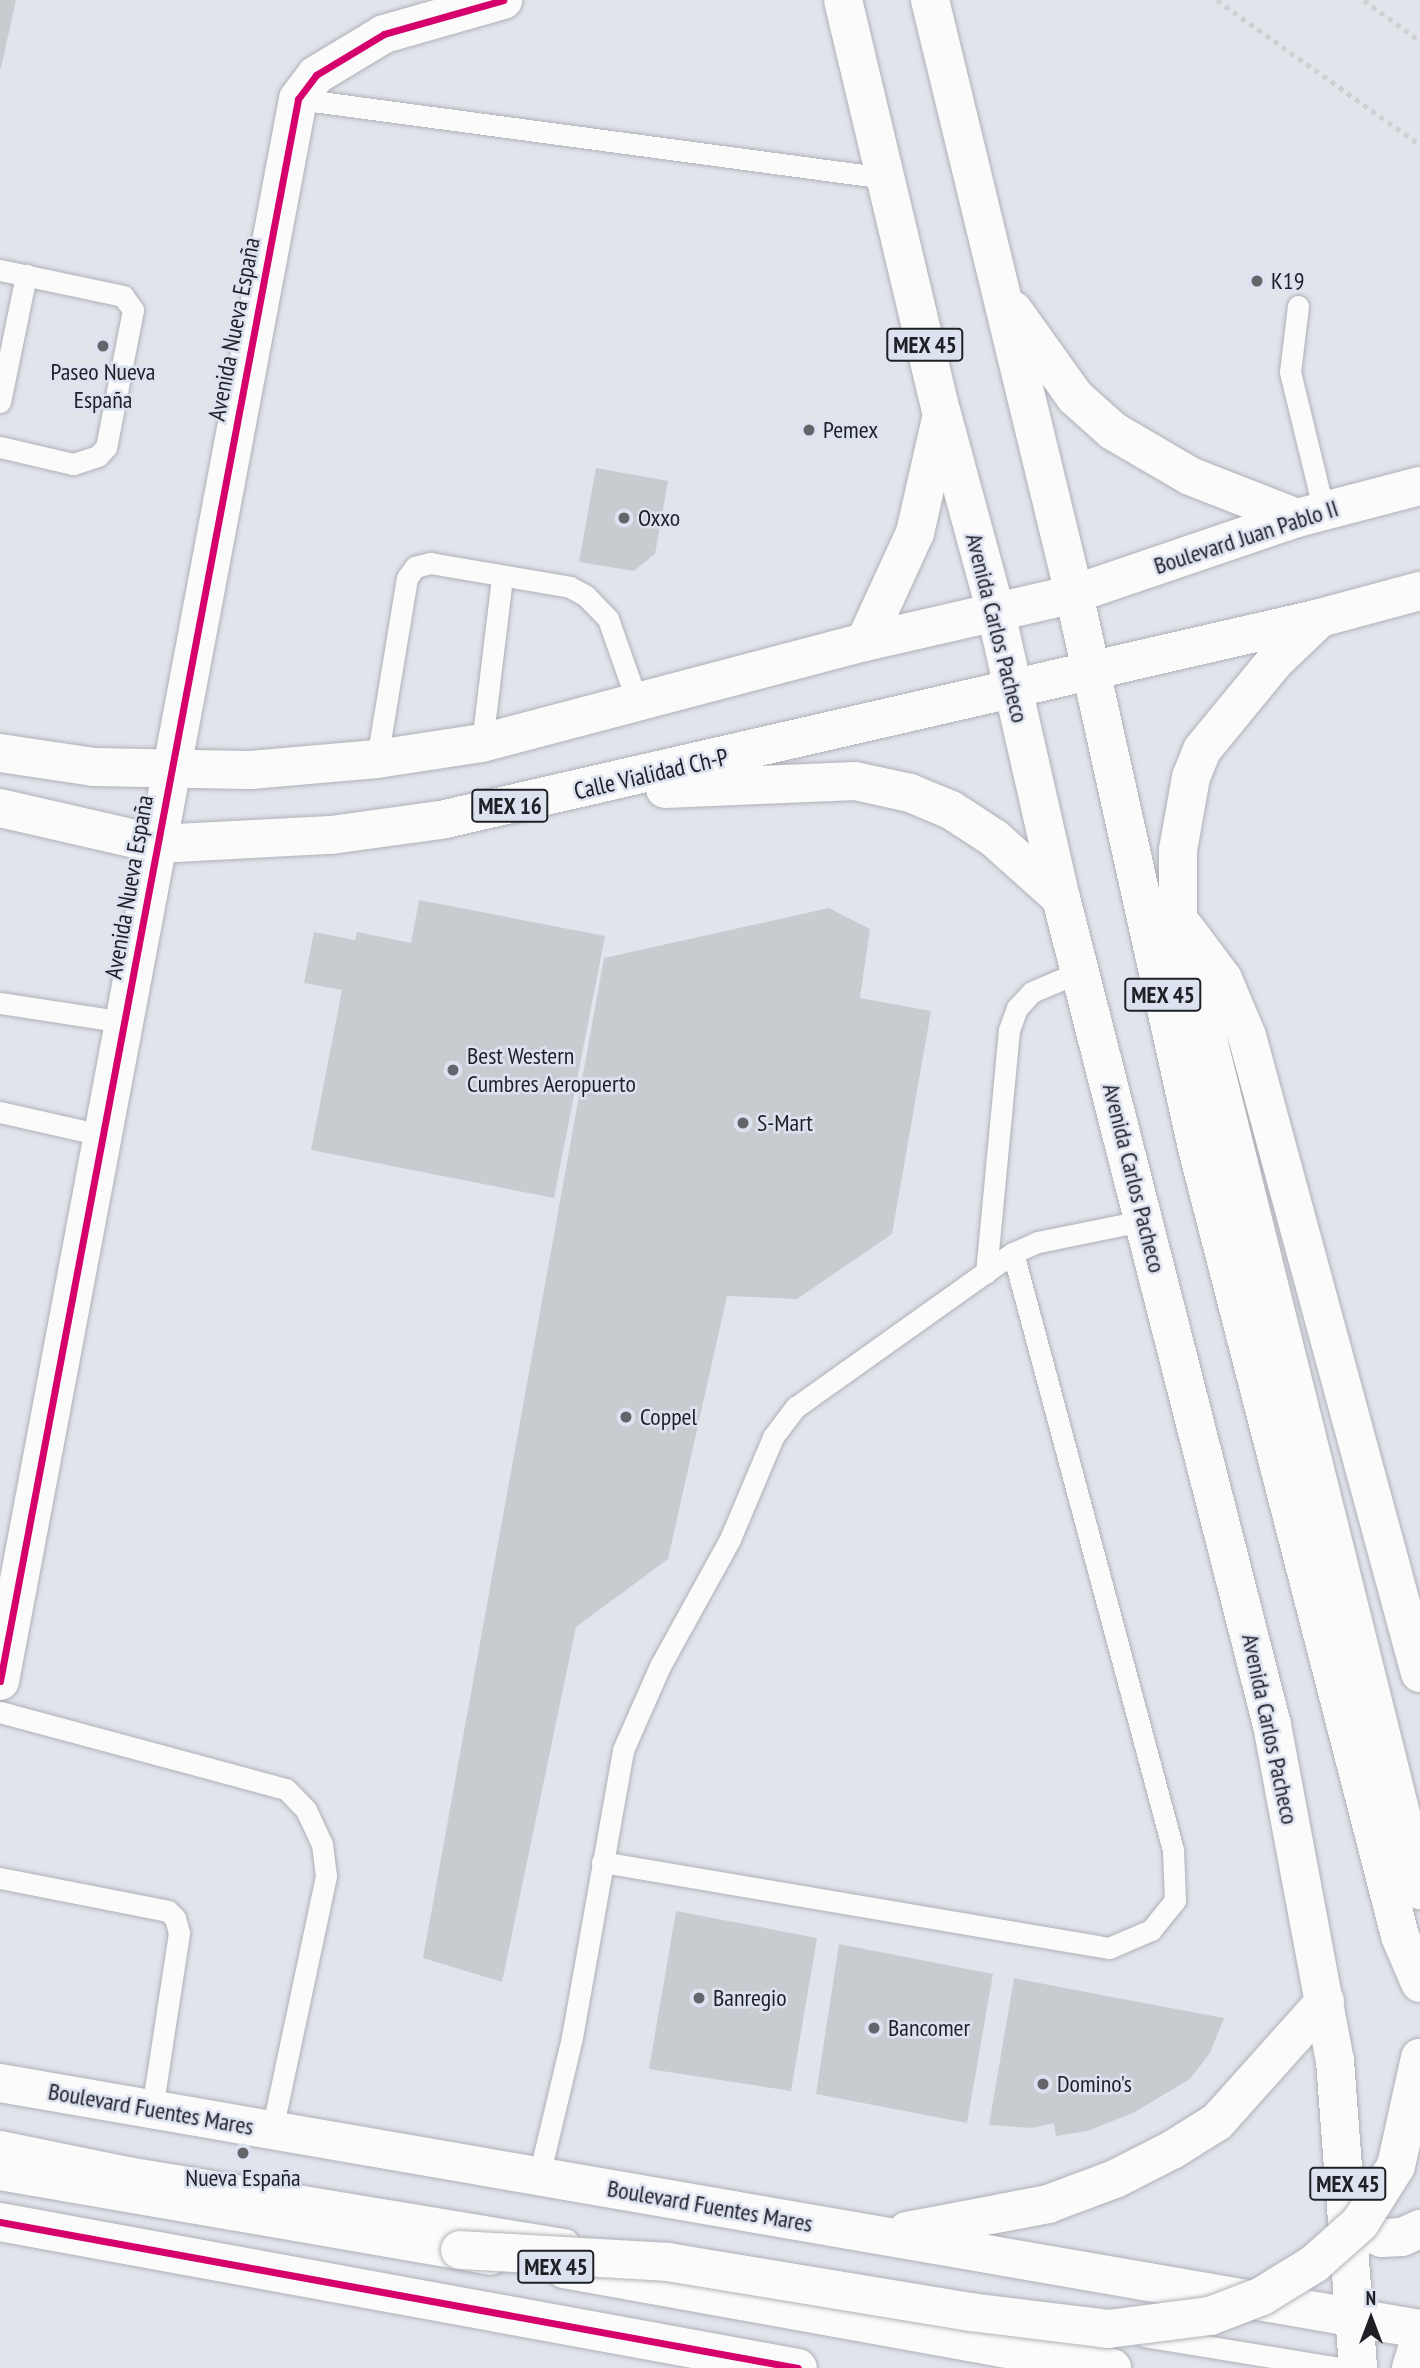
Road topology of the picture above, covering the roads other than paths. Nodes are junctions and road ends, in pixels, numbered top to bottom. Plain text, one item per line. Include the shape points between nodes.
1 (503, 0) edge
2 (843, 0) edge
3 (930, 0) edge
4 (298, 99) junction
5 (885, 178) junction
6 (0, 270) edge
7 (26, 275) junction
8 (1001, 294) junction
9 (1298, 306) dead end
10 (0, 402) edge
11 (942, 414) junction
12 (0, 447) edge
13 (1420, 486) edge
14 (1310, 515) junction
15 (502, 577) junction
16 (1420, 591) edge
17 (1074, 594) junction
18 (996, 613) junction
19 (1320, 618) junction
20 (865, 642) junction
21 (1089, 670) junction
22 (1013, 689) junction
23 (638, 704) junction
24 (482, 743) junction
25 (0, 753) edge
26 (377, 759) junction
27 (170, 771) junction
28 (558, 796) junction
29 (0, 808) edge
30 (157, 844) junction
31 (1061, 898) junction
32 (1178, 919) junction
33 (1081, 971) junction
34 (0, 1003) edge
35 (124, 1021) junction
36 (0, 1112) edge
37 (103, 1135) junction
38 (1146, 1220) junction
39 (1013, 1253) junction
40 (986, 1273) junction
41 (1420, 1673) edge
42 (0, 1681) edge
43 (0, 1712) edge
44 (602, 1862) junction
45 (0, 1878) edge
46 (1420, 1890) edge
47 (1420, 1983) edge
48 (1325, 2001) junction
49 (1420, 2058) edge
50 (0, 2083) edge
51 (152, 2109) junction
52 (272, 2130) junction
53 (0, 2141) edge
54 (0, 2171) edge
55 (540, 2176) junction
56 (1349, 2207) junction
57 (0, 2222) edge
58 (1420, 2229) edge
59 (883, 2236) junction
60 (460, 2250) junction
61 (1352, 2317) junction
62 (1420, 2329) edge
63 (1420, 2338) edge
64 (666, 2356) edge
65 (786, 2367) edge
66 (1112, 2368) edge
67 (1340, 2368) edge
68 (1359, 2368) edge
69 (1411, 2368) edge

1 - 4 main road via 383,34 316,75
2 - 5 main road, Avenida Carlos Pacheco / MEX 45
3 - 8 main road, MEX 45
4 - 5 lane
4 - 27 main road, Avenida Nueva España
5 - 11 main road, Avenida Carlos Pacheco / MEX 45
6 - 7 lane
7 - 10 lane
7 - 12 lane via 123,296 133,318 106,447 98,456 73,464
8 - 14 main road via 1074,397 1113,431 1190,476
8 - 17 main road, MEX 45
9 - 14 lane via 1290,372
11 - 18 main road, Avenida Carlos Pacheco / MEX 45
11 - 20 main road via 915,533
13 - 14 main road, Boulevard Juan Pablo II
14 - 17 main road, Boulevard Juan Pablo II
15 - 23 lane via 570,587 601,608
15 - 24 lane
15 - 26 lane via 430,563 415,568 407,578
16 - 19 main road
17 - 18 main road
17 - 21 main road, MEX 45
18 - 20 main road
18 - 22 main road, Avenida Carlos Pacheco / MEX 45
19 - 21 main road
19 - 32 main road via 1275,661 1202,750 1191,777 1178,850
20 - 23 main road
21 - 22 main road, Calle Vialidad Ch-P / MEX 16
21 - 47 main road, MEX 45 via 1197,1148 1400,1936
22 - 28 main road, Calle Vialidad Ch-P / MEX 16
22 - 31 main road, Avenida Carlos Pacheco / MEX 45
23 - 24 main road
24 - 26 main road
25 - 27 main road via 94,767
26 - 27 main road
27 - 30 main road, Avenida Nueva España
28 - 30 main road, Calle Vialidad Ch-P / MEX 16 via 441,820 331,835
28 - 31 main road via 855,781 910,793 951,810 994,838
29 - 30 main road, Calle Vialidad Ch-P / MEX 16
30 - 35 main road, Avenida Nueva España
31 - 33 main road, Avenida Carlos Pacheco / MEX 45
32 - 41 main road via 1223,979 1247,1037
32 - 46 main road
33 - 38 main road, Avenida Carlos Pacheco / MEX 45
33 - 40 lane via 1032,992 1017,1008 1010,1030
34 - 35 lane
35 - 37 main road, Avenida Nueva España
36 - 37 lane
37 - 42 main road, Avenida Nueva España
38 - 39 lane via 1038,1242
38 - 48 main road, Avenida Carlos Pacheco / MEX 45 via 1272,1725
39 - 40 lane
39 - 44 lane via 1173,1850 1175,1900 1151,1930 1109,1948
40 - 44 lane via 796,1407 773,1437 730,1539 641,1705 623,1750
43 - 52 lane via 286,1789 306,1810 322,1844 326,1877
44 - 55 lane via 572,2037
45 - 51 lane via 168,1912 175,1918 179,1933
48 - 56 main road, Avenida Carlos Pacheco / MEX 45
48 - 59 main road via 1217,2122 1172,2150 1115,2179 1048,2204
49 - 60 main road, bridge via 1396,2166 1360,2223 1314,2264 1262,2295 1210,2316 1108,2329 970,2312 668,2262
50 - 51 main road, Boulevard Fuentes Mares
51 - 52 main road, Boulevard Fuentes Mares
52 - 55 main road, Boulevard Fuentes Mares
53 - 67 lane via 128,2167
54 - 60 main road, MEX 45
55 - 59 main road, Boulevard Fuentes Mares
56 - 58 main road via 1367,2232 1382,2238 1402,2237
56 - 61 main road, Avenida Carlos Pacheco / MEX 45
57 - 64 main road
59 - 61 main road, Boulevard Fuentes Mares
60 - 66 main road, MEX 45, bridge
61 - 62 main road, Boulevard Fuentes Mares
61 - 68 main road, Avenida Carlos Pacheco / MEX 45
63 - 69 main road
64 - 65 main road

